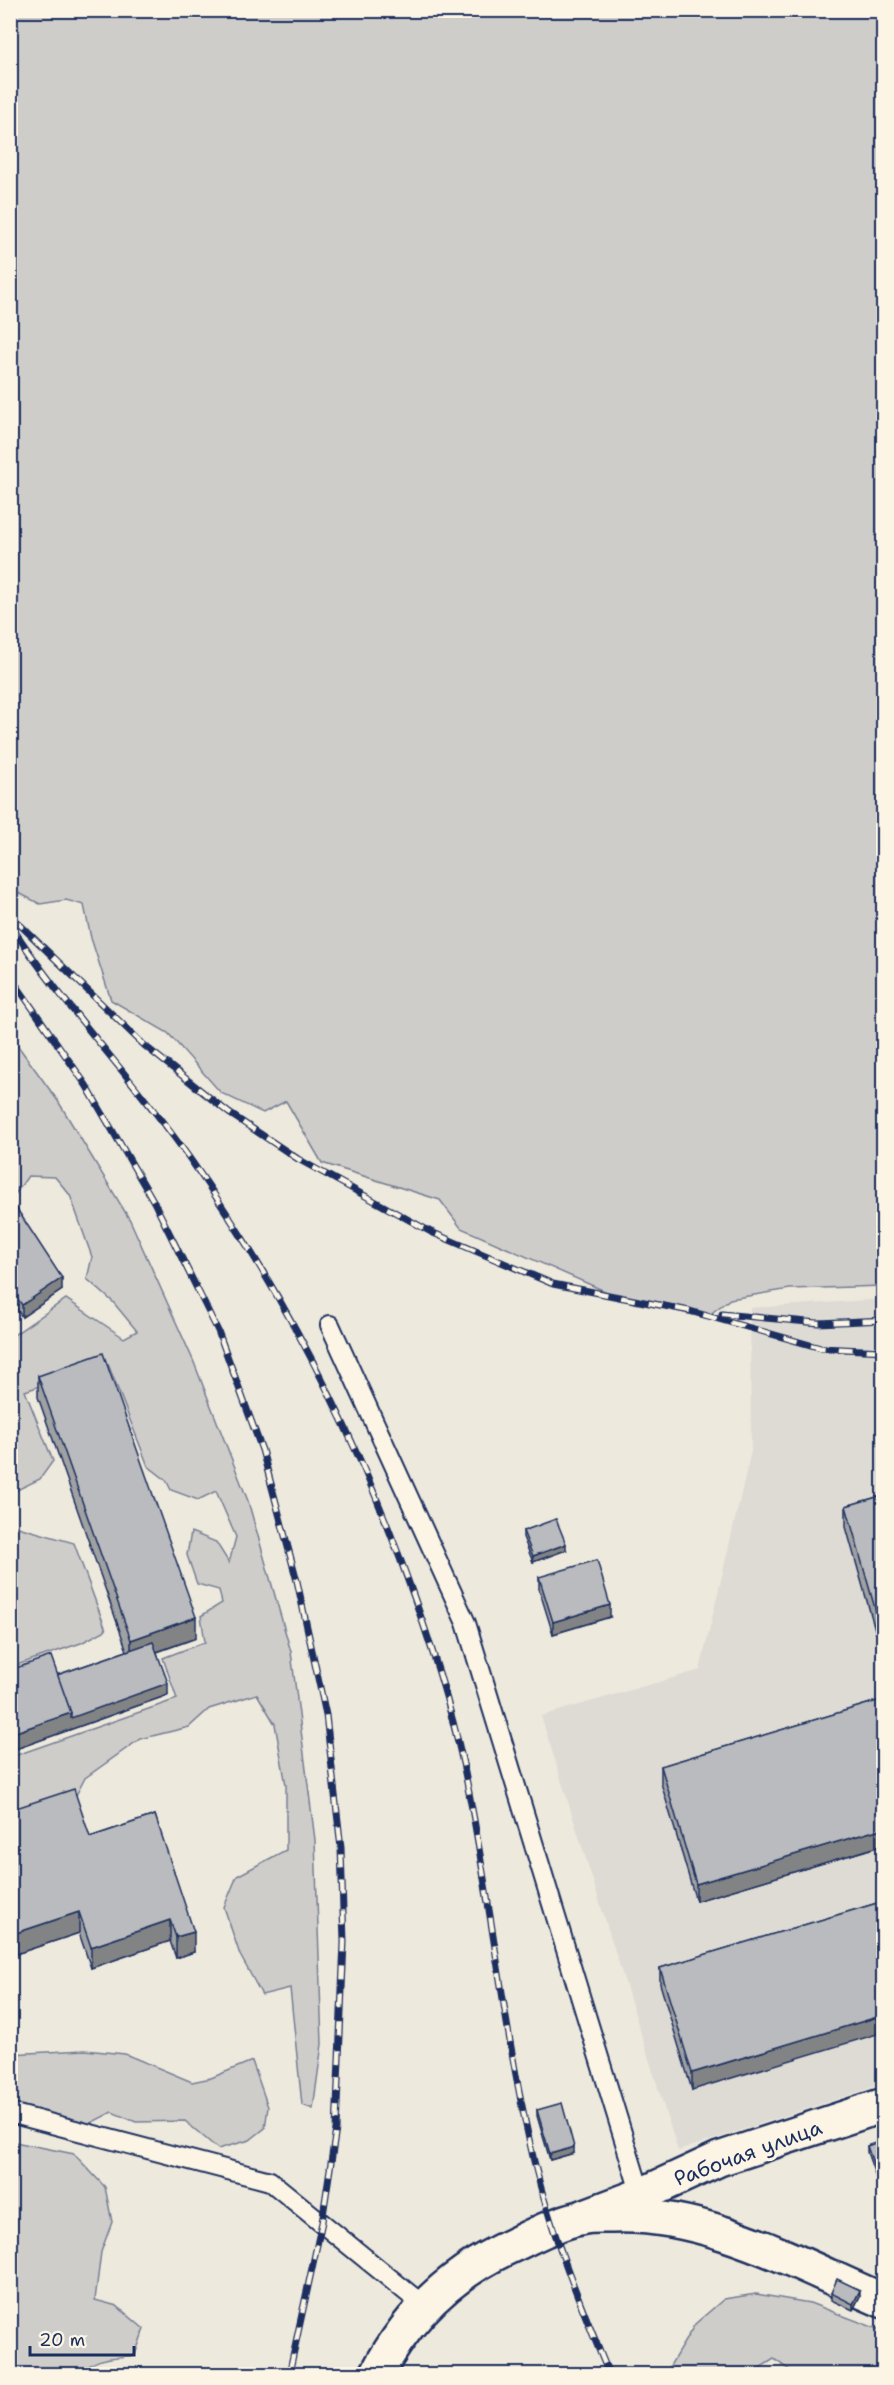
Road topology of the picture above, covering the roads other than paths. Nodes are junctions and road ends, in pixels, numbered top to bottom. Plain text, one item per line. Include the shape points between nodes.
1 (330, 1325) dead end
2 (884, 2105) edge
3 (10, 2113) edge
4 (641, 2195) junction
5 (581, 2217) junction
6 (884, 2301) edge
7 (424, 2306) junction
8 (377, 2374) edge

1 - 4 lane via 466,1623
2 - 4 street, Рабочая улица via 719,2159
3 - 7 lane via 270,2181
4 - 5 street, Рабочая улица
5 - 6 street, Рабочая улица via 646,2214 710,2227
5 - 7 street, Рабочая улица via 500,2250 458,2275
7 - 8 street, Рабочая улица via 391,2347

